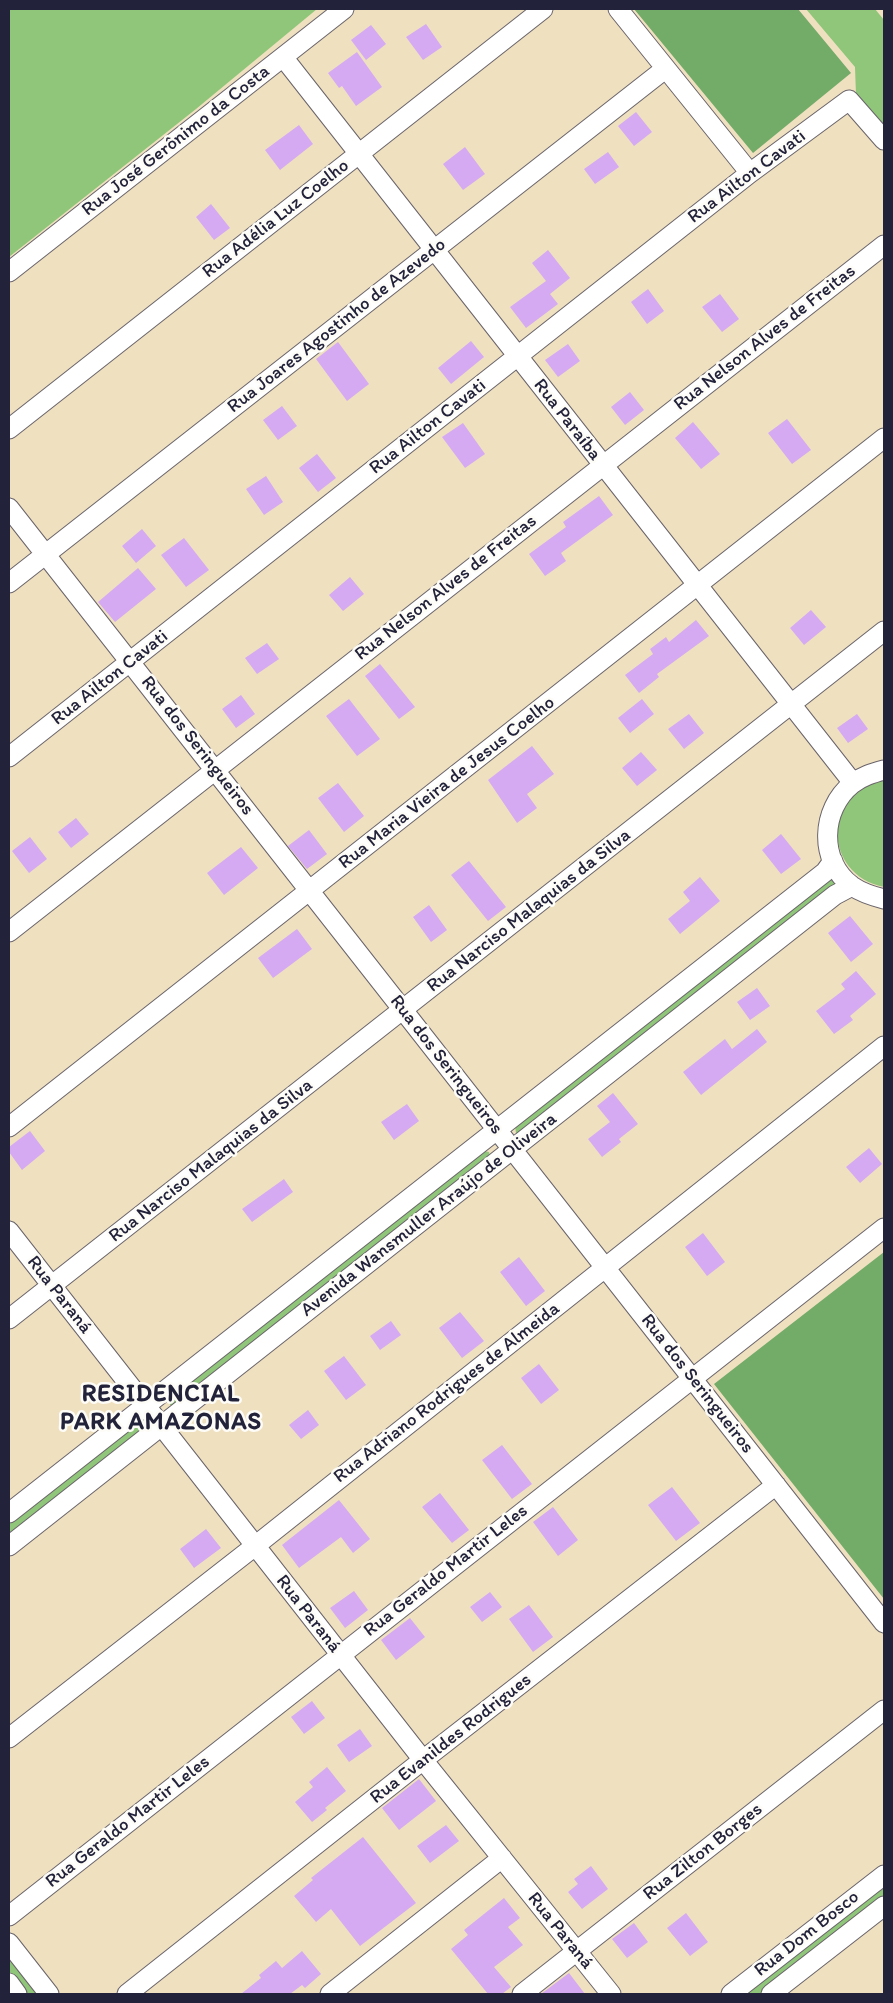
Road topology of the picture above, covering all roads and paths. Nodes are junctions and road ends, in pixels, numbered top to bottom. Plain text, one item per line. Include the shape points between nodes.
1 (344, 9) edge
2 (544, 9) edge
3 (618, 9) edge
4 (283, 57) junction
5 (665, 69) junction
6 (884, 140) edge
7 (358, 154) junction
8 (750, 173) junction
9 (884, 245) edge
10 (434, 250) junction
11 (9, 272) edge
12 (517, 356) junction
13 (9, 429) edge
14 (884, 438) edge
15 (603, 466) junction
16 (9, 508) edge
17 (45, 554) junction
18 (9, 583) edge
19 (697, 585) junction
20 (884, 631) edge
21 (130, 662) junction
22 (791, 704) junction
23 (9, 757) edge
24 (215, 769) junction
25 (884, 770) edge
26 (853, 783) junction
27 (833, 861) junction
28 (852, 886) junction
29 (309, 892) junction
30 (884, 899) edge
31 (9, 932) edge
32 (403, 1010) junction
33 (884, 1046) edge
34 (9, 1127) edge
35 (496, 1129) junction
36 (513, 1149) junction
37 (884, 1228) edge
38 (9, 1231) edge
39 (604, 1268) junction
40 (51, 1286) junction
41 (9, 1319) edge
42 (693, 1378) junction
43 (145, 1405) junction
44 (162, 1425) junction
45 (776, 1485) junction
46 (9, 1513) edge
47 (9, 1546) edge
48 (255, 1546) junction
49 (884, 1623) edge
50 (340, 1654) junction
51 (884, 1710) edge
52 (9, 1738) edge
53 (423, 1760) junction
54 (502, 1858) junction
55 (884, 1875) edge
56 (884, 1906) edge
57 (9, 1916) edge
58 (9, 1943) edge
59 (576, 1952) junction
60 (9, 1983) edge
61 (17, 1994) edge
62 (49, 1994) edge
63 (127, 1994) edge
64 (330, 1994) edge
65 (522, 1994) edge
66 (611, 1994) edge
67 (731, 1994) edge
68 (771, 1994) edge

1 - 4 street, Rua José Gerônimo da Costa
2 - 7 street, Rua Adélia Luz Coelho
3 - 5 street
4 - 7 street, Rua Paraíba
4 - 11 street, Rua José Gerônimo da Costa
5 - 8 street
5 - 10 street, Rua Joares Agostinho de Azevedo
6 - 8 street, Rua Ailton Cavati via 849,100
7 - 10 street, Rua Paraíba
7 - 13 street, Rua Adélia Luz Coelho
8 - 12 street, Rua Ailton Cavati
9 - 15 street, Rua Nelson Alves de Freitas
10 - 12 street, Rua Paraíba
10 - 17 street, Rua Joares Agostinho de Azevedo
12 - 15 street, Rua Paraíba
12 - 21 street, Rua Ailton Cavati
14 - 19 street, Rua Maria Vieira de Jesus Coelho
15 - 19 street, Rua Paraíba
15 - 24 street, Rua Nelson Alves de Freitas
16 - 17 street, Rua dos Seringueiros
17 - 18 street, Rua Joares Agostinho de Azevedo
17 - 21 street, Rua dos Seringueiros
19 - 22 street, Rua Paraíba
19 - 29 street, Rua Maria Vieira de Jesus Coelho
20 - 22 street, Rua Narciso Malaquias da Silva
21 - 23 street, Rua Ailton Cavati
21 - 24 street, Rua dos Seringueiros
22 - 26 street, Rua Paraíba
22 - 32 street, Rua Narciso Malaquias da Silva
24 - 29 street, Rua dos Seringueiros
24 - 31 street, Rua Nelson Alves de Freitas
25 - 26 street
26 - 27 street via 831,813 828,831
27 - 28 street
27 - 35 street, Avenida Wansmuller Araújo de Oliveira via 825,872
28 - 30 street via 869,896
28 - 36 street, Avenida Wansmuller Araújo de Oliveira via 835,895
29 - 32 street, Rua dos Seringueiros
29 - 34 street, Rua Maria Vieira de Jesus Coelho
32 - 35 street, Rua dos Seringueiros
32 - 40 street, Rua Narciso Malaquias da Silva
33 - 39 street, Rua Adriano Rodrigues de Almeida
35 - 36 street, Rua dos Seringueiros
35 - 43 street, Avenida Wansmuller Araújo de Oliveira
36 - 39 street, Rua dos Seringueiros
36 - 44 street, Avenida Wansmuller Araújo de Oliveira
37 - 42 street, Rua Geraldo Martir Leles
38 - 40 street, Rua Paraná
39 - 42 street, Rua dos Seringueiros
39 - 48 street, Rua Adriano Rodrigues de Almeida
40 - 41 street, Rua Narciso Malaquias da Silva
40 - 43 street, Rua Paraná
42 - 45 street, Rua dos Seringueiros
42 - 50 street, Rua Geraldo Martir Leles
43 - 44 street, Rua Paraná
43 - 46 street, Avenida Wansmuller Araújo de Oliveira
44 - 47 street, Avenida Wansmuller Araújo de Oliveira
44 - 48 street, Rua Paraná
45 - 49 street, Rua dos Seringueiros
45 - 53 street, Rua Evanildes Rodrigues
48 - 50 street, Rua Paraná
48 - 52 street, Rua Adriano Rodrigues de Almeida
50 - 53 street, Rua Paraná
50 - 57 street, Rua Geraldo Martir Leles
51 - 59 street, Rua Zilton Borges
53 - 54 street, Rua Paraná
53 - 63 street, Rua Evanildes Rodrigues
54 - 59 street, Rua Paraná
54 - 64 street
55 - 67 street, Rua Dom Bosco
56 - 68 street, Rua Dom Bosco
58 - 62 street
59 - 65 street, Rua Zilton Borges
59 - 66 street, Rua Paraná
60 - 61 street

